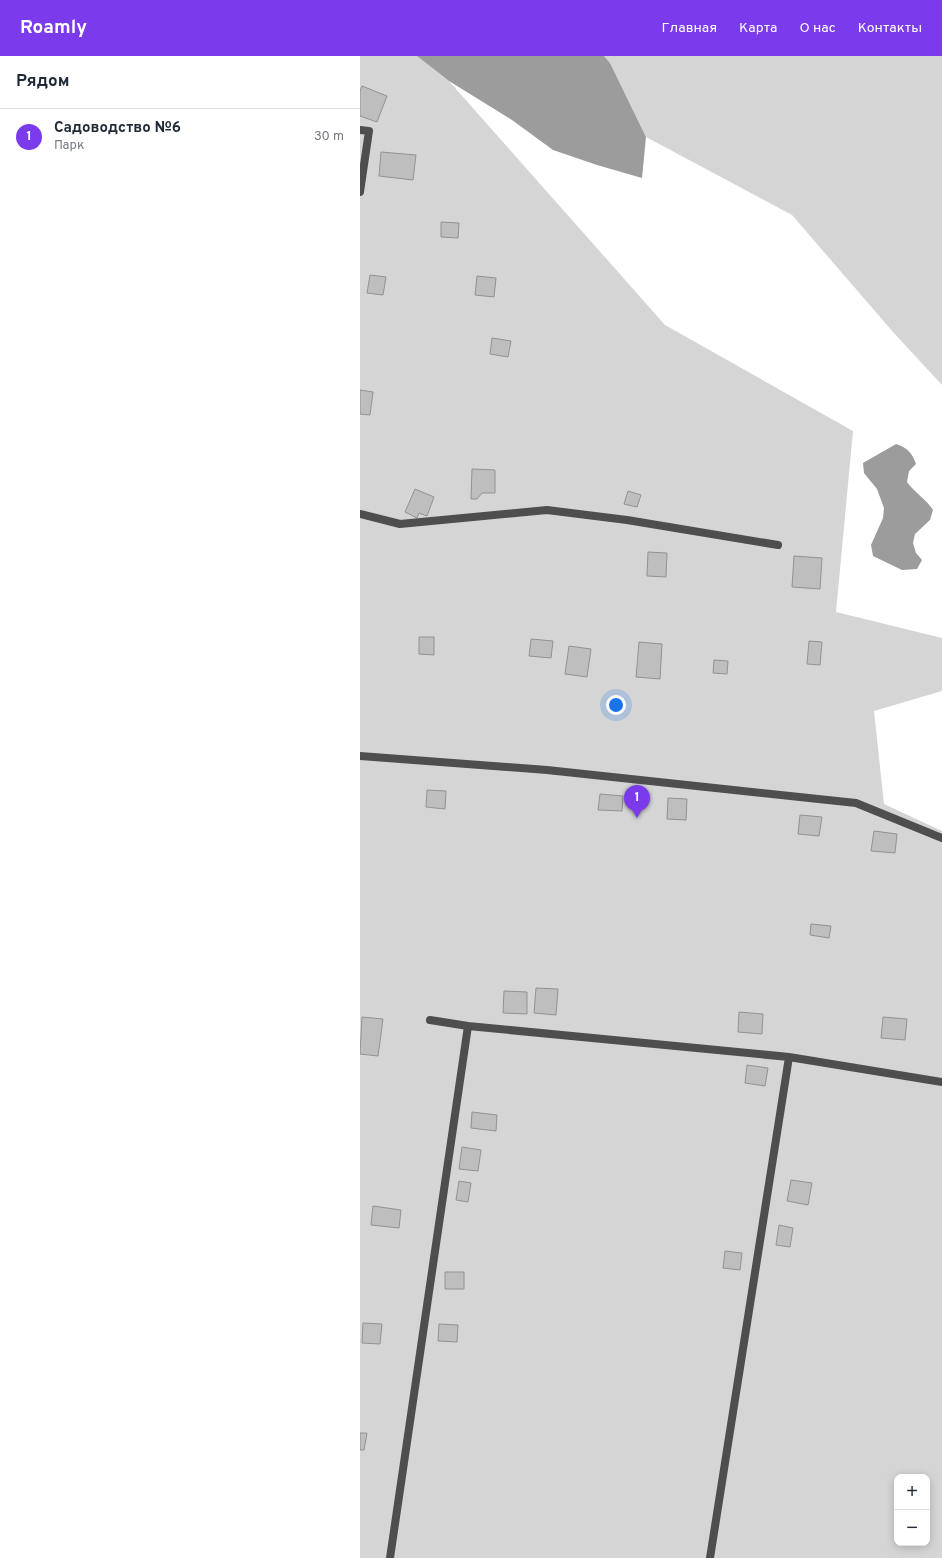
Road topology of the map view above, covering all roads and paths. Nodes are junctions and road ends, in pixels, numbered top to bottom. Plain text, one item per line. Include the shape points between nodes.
1 (360, 130) edge
2 (360, 192) edge
3 (360, 514) edge
4 (778, 545) dead end
5 (360, 756) edge
6 (942, 838) edge
7 (430, 1020) dead end
8 (468, 1026) junction
9 (789, 1057) junction
10 (942, 1082) edge
11 (390, 1558) edge
12 (710, 1558) edge

1 - 2 lane via 369,131
3 - 4 lane via 400,524 547,510 627,520
5 - 6 lane via 547,770 856,803
7 - 8 lane
8 - 9 lane
8 - 11 lane
9 - 10 lane
9 - 12 lane

